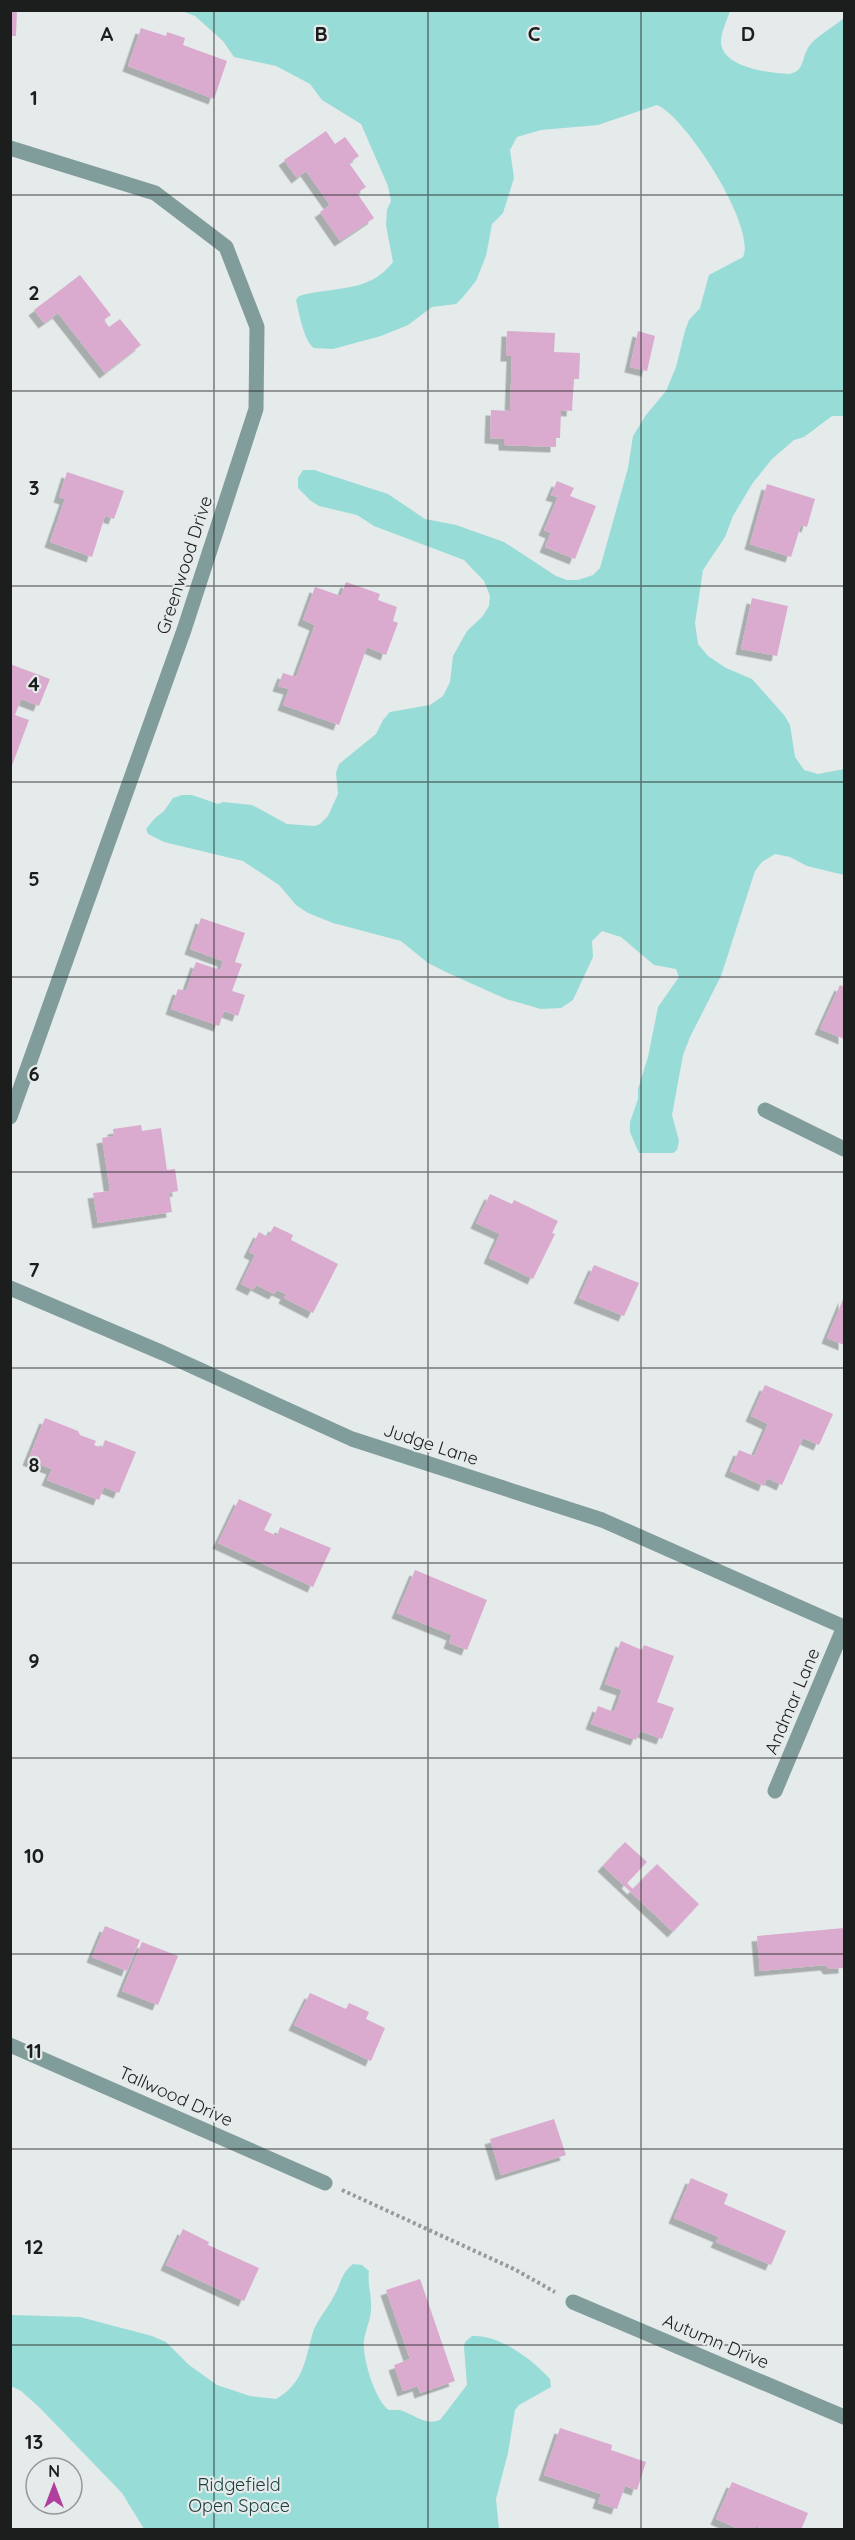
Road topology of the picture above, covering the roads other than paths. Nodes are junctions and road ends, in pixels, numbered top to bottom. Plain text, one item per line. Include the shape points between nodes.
1 (10, 148) edge
2 (765, 1110) dead end
3 (10, 1117) edge
4 (844, 1149) edge
5 (10, 1288) edge
6 (844, 1627) edge
7 (775, 1791) dead end
8 (10, 2045) edge
9 (325, 2183) road end
10 (573, 2302) road end
11 (844, 2417) edge

1 - 3 street, Greenwood Drive via 155,193 226,247 257,327 256,409 184,630
2 - 4 street
5 - 6 street, Judge Lane via 352,1439 602,1521
6 - 7 street, Andmar Lane
8 - 9 street, Tallwood Drive
10 - 11 street, Autumn Drive

